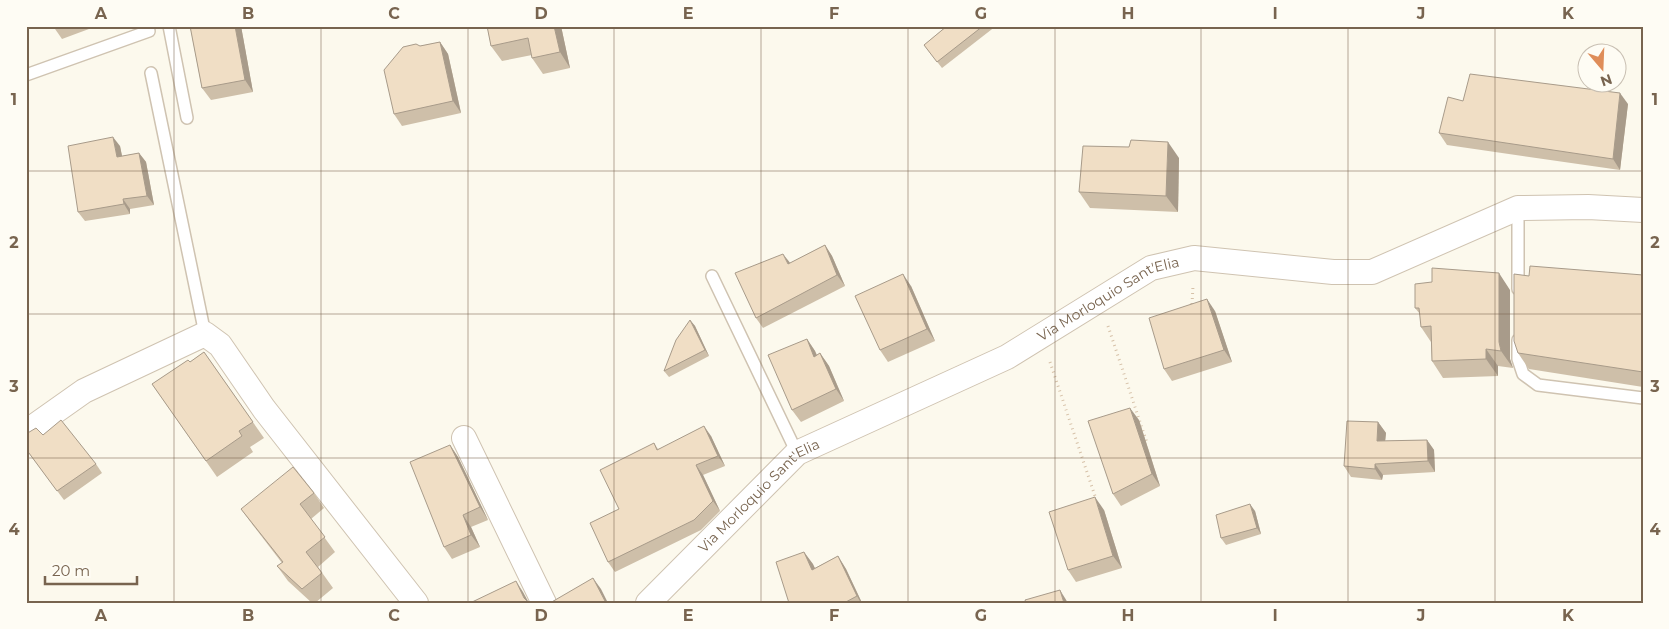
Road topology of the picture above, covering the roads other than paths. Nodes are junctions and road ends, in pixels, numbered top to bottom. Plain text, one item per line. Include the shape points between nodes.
1 (148, 26) edge
2 (168, 26) edge
3 (151, 73) dead end
4 (26, 75) edge
5 (187, 118) dead end
6 (1518, 208) junction
7 (1643, 210) edge
8 (712, 276) dead end
9 (1518, 303) edge
10 (1518, 331) edge
11 (205, 334) junction
12 (1643, 398) edge
13 (26, 432) edge
14 (464, 438) dead end
15 (797, 453) junction
16 (416, 603) edge
17 (544, 603) edge
18 (648, 603) edge

1 - 4 lane via 149,31
2 - 5 lane
3 - 11 lane
6 - 7 street, Via Morloquio Sant'Elia
6 - 9 lane
6 - 15 street, Via Morloquio Sant'Elia via 1372,272 1333,272 1194,258 1150,268 1007,357
8 - 15 lane
10 - 12 lane via 1518,359 1523,374 1538,385
11 - 13 street via 84,391
11 - 16 street via 220,344 264,409
14 - 17 street
15 - 18 street, Via Morloquio Sant'Elia

